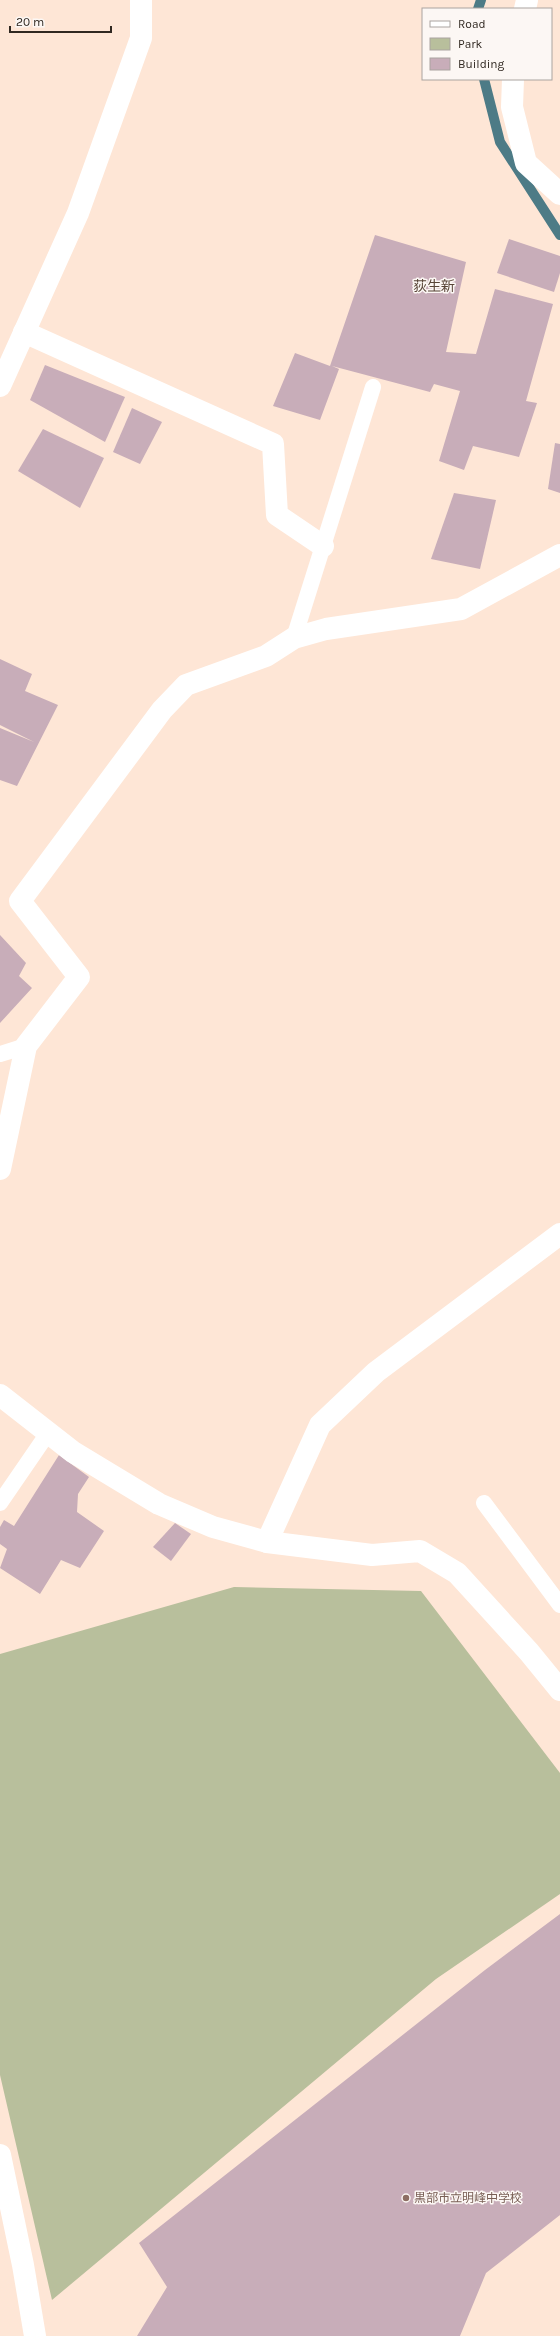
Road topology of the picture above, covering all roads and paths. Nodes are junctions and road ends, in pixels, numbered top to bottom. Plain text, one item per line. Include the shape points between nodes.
1 (141, 0) edge
2 (513, 80) edge
3 (560, 194) edge
4 (24, 332) junction
5 (0, 386) edge
6 (373, 386) dead end
7 (323, 546) junction
8 (560, 555) edge
9 (294, 638) junction
10 (26, 1046) junction
11 (0, 1054) edge
12 (0, 1169) edge
13 (560, 1234) edge
14 (0, 1395) edge
15 (48, 1433) junction
16 (0, 1503) edge
17 (484, 1503) dead end
18 (267, 1542) junction
19 (560, 1605) edge
20 (560, 1690) edge
21 (0, 2155) edge
22 (35, 2336) edge

1 - 4 street via 141,38 78,214
2 - 3 street via 512,107 526,163
4 - 5 street
4 - 7 street via 273,444 277,515
6 - 7 lane
7 - 9 lane
8 - 9 street via 461,609 326,630
9 - 10 street via 266,656 186,685 162,710 20,901 79,977
10 - 11 lane
10 - 12 street
13 - 18 street via 376,1372 320,1425
14 - 15 street
15 - 16 lane
15 - 18 street via 73,1452 159,1504 213,1527
17 - 19 lane
18 - 20 street via 372,1555 420,1551 457,1573 530,1652
21 - 22 street

